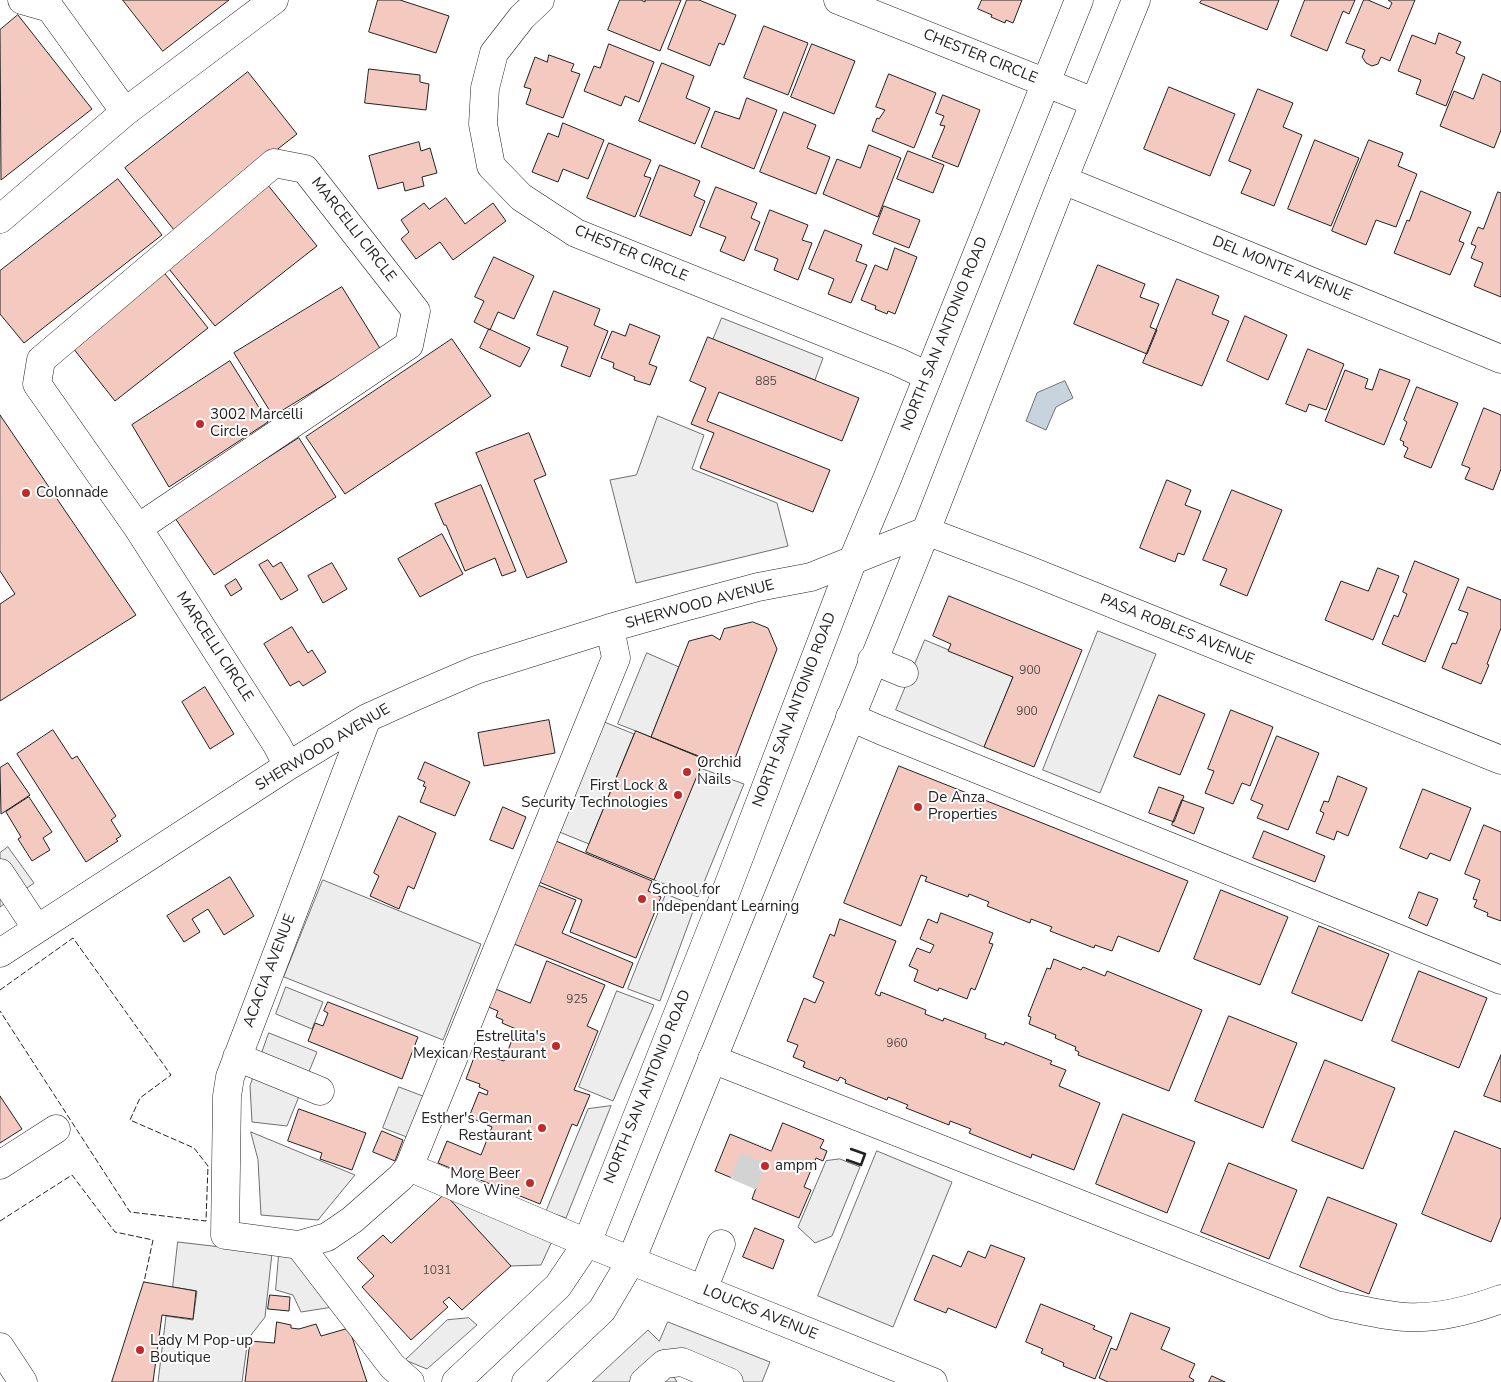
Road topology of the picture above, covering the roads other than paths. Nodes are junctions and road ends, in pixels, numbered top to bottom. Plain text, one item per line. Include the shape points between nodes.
1 (22, 0) edge
2 (274, 0) edge
3 (540, 0) edge
4 (838, 0) edge
5 (1079, 0) edge
6 (1136, 0) edge
7 (1045, 83) junction
8 (1094, 102) junction
9 (125, 112) junction
10 (1063, 180) junction
11 (0, 219) edge
12 (1501, 359) edge
13 (928, 376) junction
14 (138, 528) junction
15 (926, 531) junction
16 (852, 562) junction
17 (610, 628) junction
18 (872, 660) junction
19 (904, 673) dead end
20 (850, 717) junction
21 (367, 718) junction
22 (1501, 760) edge
23 (288, 766) junction
24 (0, 874) edge
25 (37, 929) junction
26 (0, 953) edge
27 (1501, 980) edge
28 (237, 1057) junction
29 (712, 1059) junction
30 (320, 1091) dead end
31 (56, 1129) dead end
32 (0, 1165) edge
33 (409, 1167) junction
34 (587, 1243) junction
35 (721, 1244) dead end
36 (299, 1245) junction
37 (630, 1261) junction
38 (703, 1290) junction
39 (1501, 1299) edge
40 (0, 1347) edge
41 (23, 1382) edge
42 (410, 1382) edge
43 (456, 1382) edge
44 (526, 1382) edge
45 (644, 1382) edge
46 (729, 1382) edge
47 (933, 1382) edge

1 - 9 street via 50,8
2 - 9 street
3 - 13 street, CHESTER CIRCLE via 494,53 485,88 483,124 491,166 521,197 576,233
4 - 7 street, CHESTER CIRCLE
5 - 7 street, NORTH SAN ANTONIO ROAD
6 - 8 street
7 - 8 street, CHESTER CIRCLE
7 - 13 street, NORTH SAN ANTONIO ROAD
8 - 10 street
9 - 11 street
10 - 12 street, DEL MONTE AVENUE
10 - 15 street
13 - 16 street, NORTH SAN ANTONIO ROAD
14 - 14 street, MARCELLI CIRCLE via 37,384 41,360 274,163 305,169 416,311 409,345
14 - 23 street, MARCELLI CIRCLE
15 - 16 street
15 - 18 street
15 - 22 street, PASA ROBLES AVENUE
16 - 17 street, SHERWOOD AVENUE via 811,577
16 - 34 street, NORTH SAN ANTONIO ROAD
17 - 21 street, SHERWOOD AVENUE via 476,670
17 - 33 street via 616,658
18 - 19 street
18 - 20 street
20 - 27 street
20 - 29 street
21 - 23 street, SHERWOOD AVENUE
21 - 28 street, ACACIA AVENUE
23 - 25 street, SHERWOOD AVENUE
24 - 25 street
25 - 26 street, SHERWOOD AVENUE
28 - 30 street
28 - 36 street, ACACIA AVENUE via 227,1096 225,1235
29 - 37 street
29 - 39 street via 1336,1305 1406,1317 1442,1315
31 - 32 street
33 - 34 street, LOUCKS AVENUE
33 - 36 street via 402,1177 352,1220 328,1237
34 - 37 street, LOUCKS AVENUE
34 - 43 street, NORTH SAN ANTONIO ROAD via 558,1286
35 - 38 street
36 - 42 street via 392,1366
37 - 38 street, LOUCKS AVENUE
37 - 44 street via 602,1310
38 - 47 street, LOUCKS AVENUE
40 - 41 street
45 - 46 street via 664,1364 682,1362

